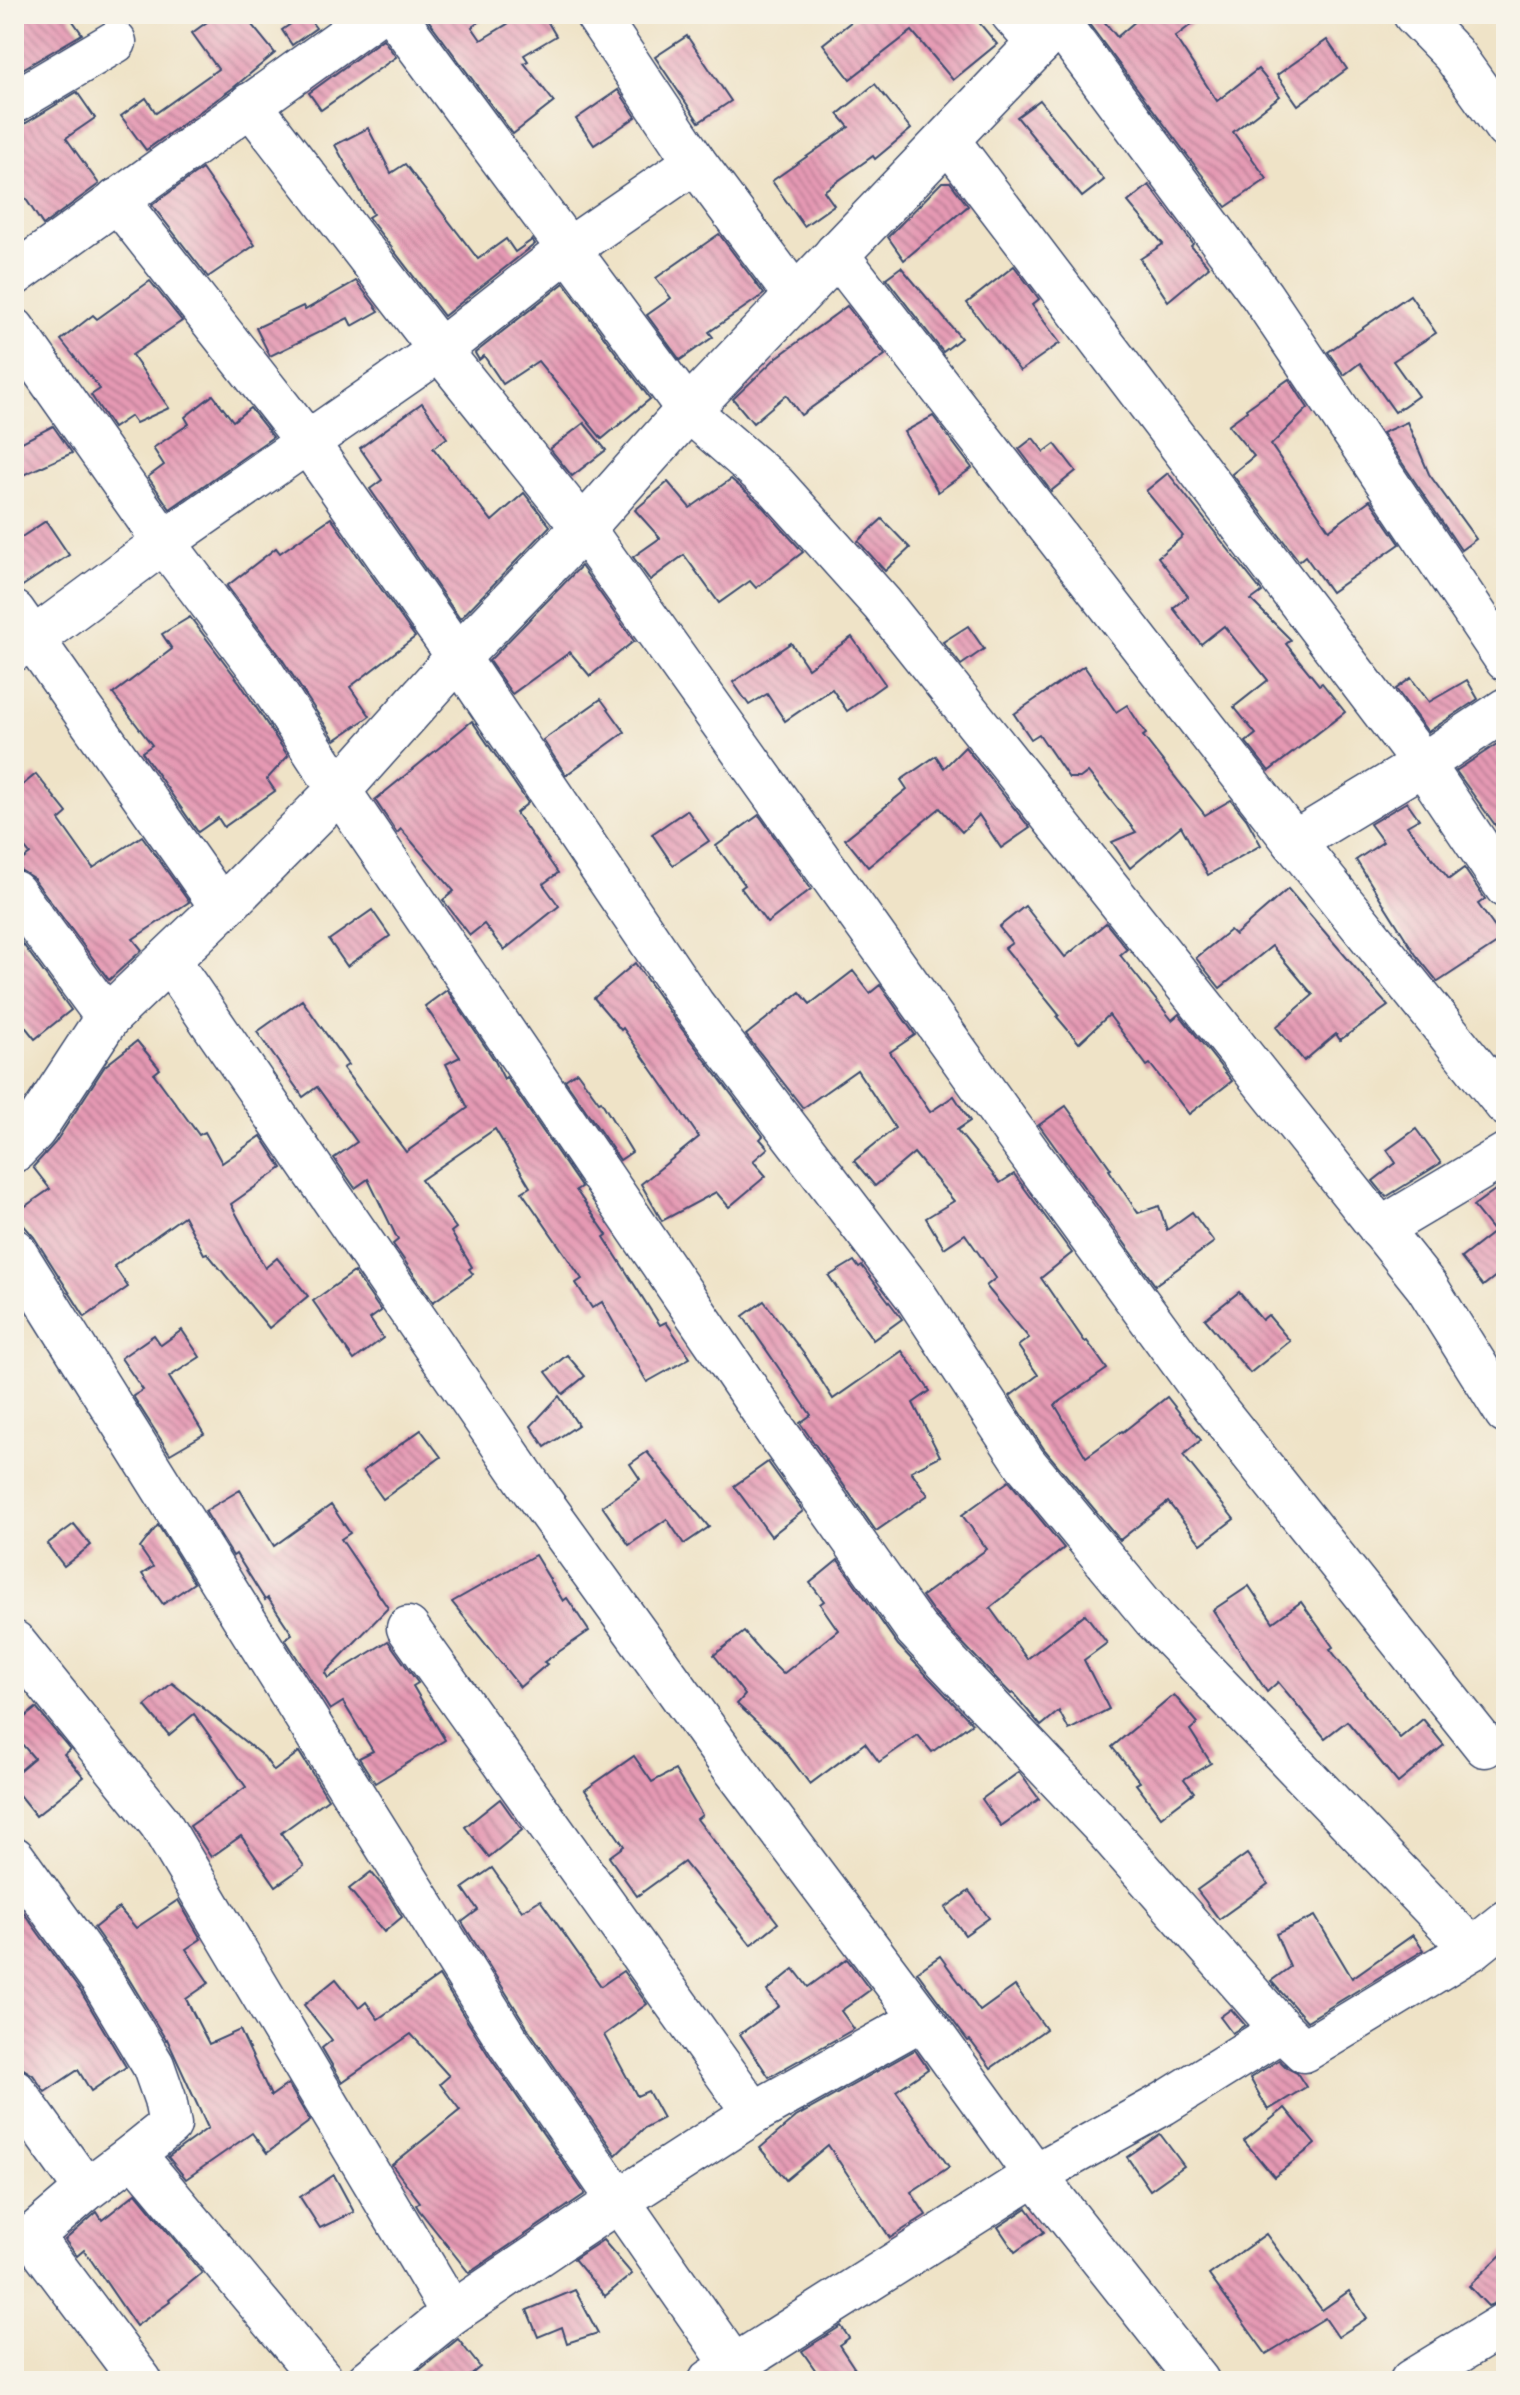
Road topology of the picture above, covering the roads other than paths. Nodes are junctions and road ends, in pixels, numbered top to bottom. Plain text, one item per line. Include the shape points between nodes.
1 (377, 14) edge
2 (394, 14) edge
3 (596, 14) edge
4 (1414, 14) edge
5 (1044, 24) edge
6 (115, 42) dead end
7 (14, 102) edge
8 (250, 104) junction
9 (1506, 128) edge
10 (948, 140) junction
11 (695, 162) junction
12 (117, 200) junction
13 (567, 250) junction
14 (836, 253) junction
15 (14, 275) edge
16 (796, 297) junction
17 (14, 329) edge
18 (440, 350) junction
19 (688, 410) junction
20 (308, 443) junction
21 (583, 528) junction
22 (164, 542) junction
23 (20, 634) edge
24 (458, 657) junction
25 (1506, 660) edge
26 (1506, 709) edge
27 (1423, 764) junction
28 (339, 790) junction
29 (1294, 842) junction
30 (1506, 887) edge
31 (14, 892) edge
32 (222, 908) junction
33 (168, 959) junction
34 (107, 1018) junction
35 (1506, 1105) edge
36 (21, 1129) edge
37 (1506, 1154) edge
38 (1380, 1229) junction
39 (14, 1250) edge
40 (1506, 1413) edge
41 (408, 1628) dead end
42 (14, 1642) edge
43 (1485, 1746) dead end
44 (14, 1858) edge
45 (1506, 1922) edge
46 (1472, 1949) junction
47 (922, 2019) junction
48 (1282, 2030) junction
49 (14, 2090) edge
50 (754, 2113) junction
51 (134, 2154) junction
52 (1035, 2175) junction
53 (86, 2190) junction
54 (618, 2201) junction
55 (452, 2313) junction
56 (1506, 2323) edge
57 (729, 2376) edge
58 (141, 2381) edge
59 (323, 2381) edge
60 (368, 2381) edge
61 (1198, 2381) edge
62 (1411, 2381) edge

1 - 8 street
2 - 13 street
3 - 11 street
4 - 9 street via 1453,54
5 - 10 street
5 - 25 street via 1262,296
6 - 7 street
8 - 12 street
8 - 18 street
10 - 14 street
10 - 27 street
11 - 13 street
11 - 16 street
12 - 15 street
12 - 20 street
13 - 18 street
13 - 19 street
14 - 16 street
14 - 29 street
16 - 19 street
17 - 22 street
18 - 20 street
18 - 21 street
19 - 21 street
19 - 38 street via 776,486 882,604
20 - 22 street
20 - 24 street
21 - 24 street
21 - 43 street via 1213,1405
22 - 23 street
22 - 28 street via 260,669
23 - 32 street
24 - 28 street
24 - 46 street via 694,1006 915,1295 1025,1463 1154,1619
26 - 27 street
27 - 29 street
27 - 30 street
28 - 32 street
28 - 48 street via 916,1629 1099,1822
29 - 35 street
31 - 34 street
32 - 33 street
33 - 34 street
33 - 47 street via 533,1490
34 - 36 street
37 - 38 street
38 - 40 street via 1427,1287
39 - 54 street via 509,2043
41 - 50 street
42 - 55 street via 160,1823
44 - 51 street via 101,1979 153,2065 170,2125
45 - 46 street
46 - 48 street via 1304,2051
47 - 50 street
47 - 52 street
48 - 52 street
49 - 53 street
50 - 54 street
51 - 53 street
51 - 59 street
52 - 57 street
52 - 61 street
53 - 58 street via 32,2236
54 - 55 street
54 - 57 street
55 - 60 street
56 - 62 street

